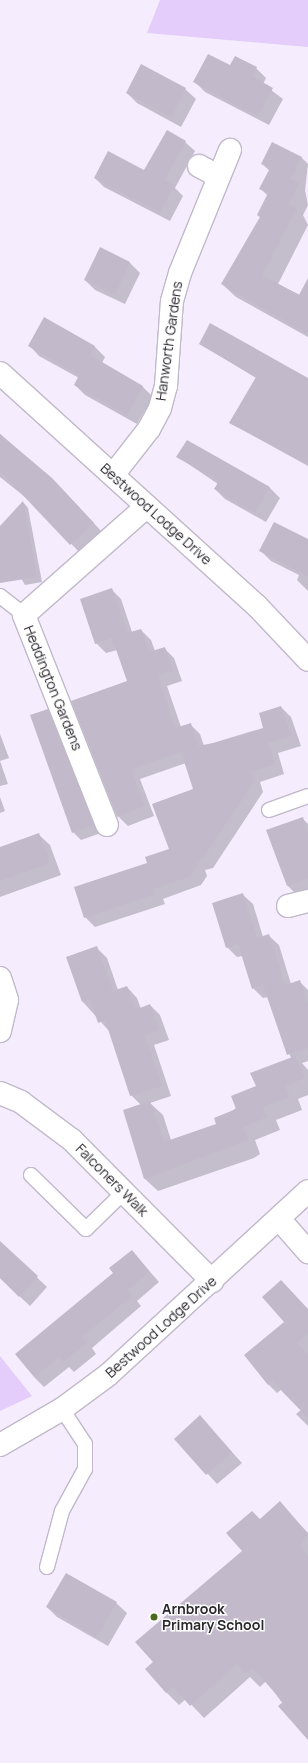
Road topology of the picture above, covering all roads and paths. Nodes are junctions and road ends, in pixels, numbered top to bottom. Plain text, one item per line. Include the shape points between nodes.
1 (230, 150) dead end
2 (198, 166) dead end
3 (218, 176) junction
4 (0, 372) edge
5 (113, 475) junction
6 (147, 506) junction
7 (0, 596) edge
8 (24, 615) junction
9 (308, 660) edge
10 (308, 796) edge
11 (269, 810) dead end
12 (107, 825) dead end
13 (0, 978) edge
14 (0, 1031) edge
15 (0, 1093) edge
16 (31, 1175) dead end
17 (308, 1191) edge
18 (124, 1192) junction
19 (280, 1220) junction
20 (308, 1252) edge
21 (212, 1281) junction
22 (62, 1409) junction
23 (0, 1445) edge
24 (47, 1567) dead end

1 - 3 street, Hanworth Gardens
2 - 3 street
3 - 5 street, Hanworth Gardens via 174,294 166,386 160,408 149,429
4 - 5 street, Bestwood Lodge Drive
5 - 6 street, Bestwood Lodge Drive
6 - 8 street, Heddington Gardens
6 - 9 street, Bestwood Lodge Drive via 282,629
7 - 8 lane
8 - 12 street, Heddington Gardens
10 - 11 lane
13 - 14 street via 7,1000
15 - 18 street, Falconers Walk via 21,1102 72,1140
16 - 18 lane via 86,1228
17 - 19 street, Bestwood Lodge Drive
18 - 21 street, Falconers Walk
19 - 20 street
19 - 21 street, Bestwood Lodge Drive
21 - 22 street, Bestwood Lodge Drive via 108,1375
22 - 23 street, Bestwood Lodge Drive
22 - 24 lane via 85,1444 85,1470 62,1511

